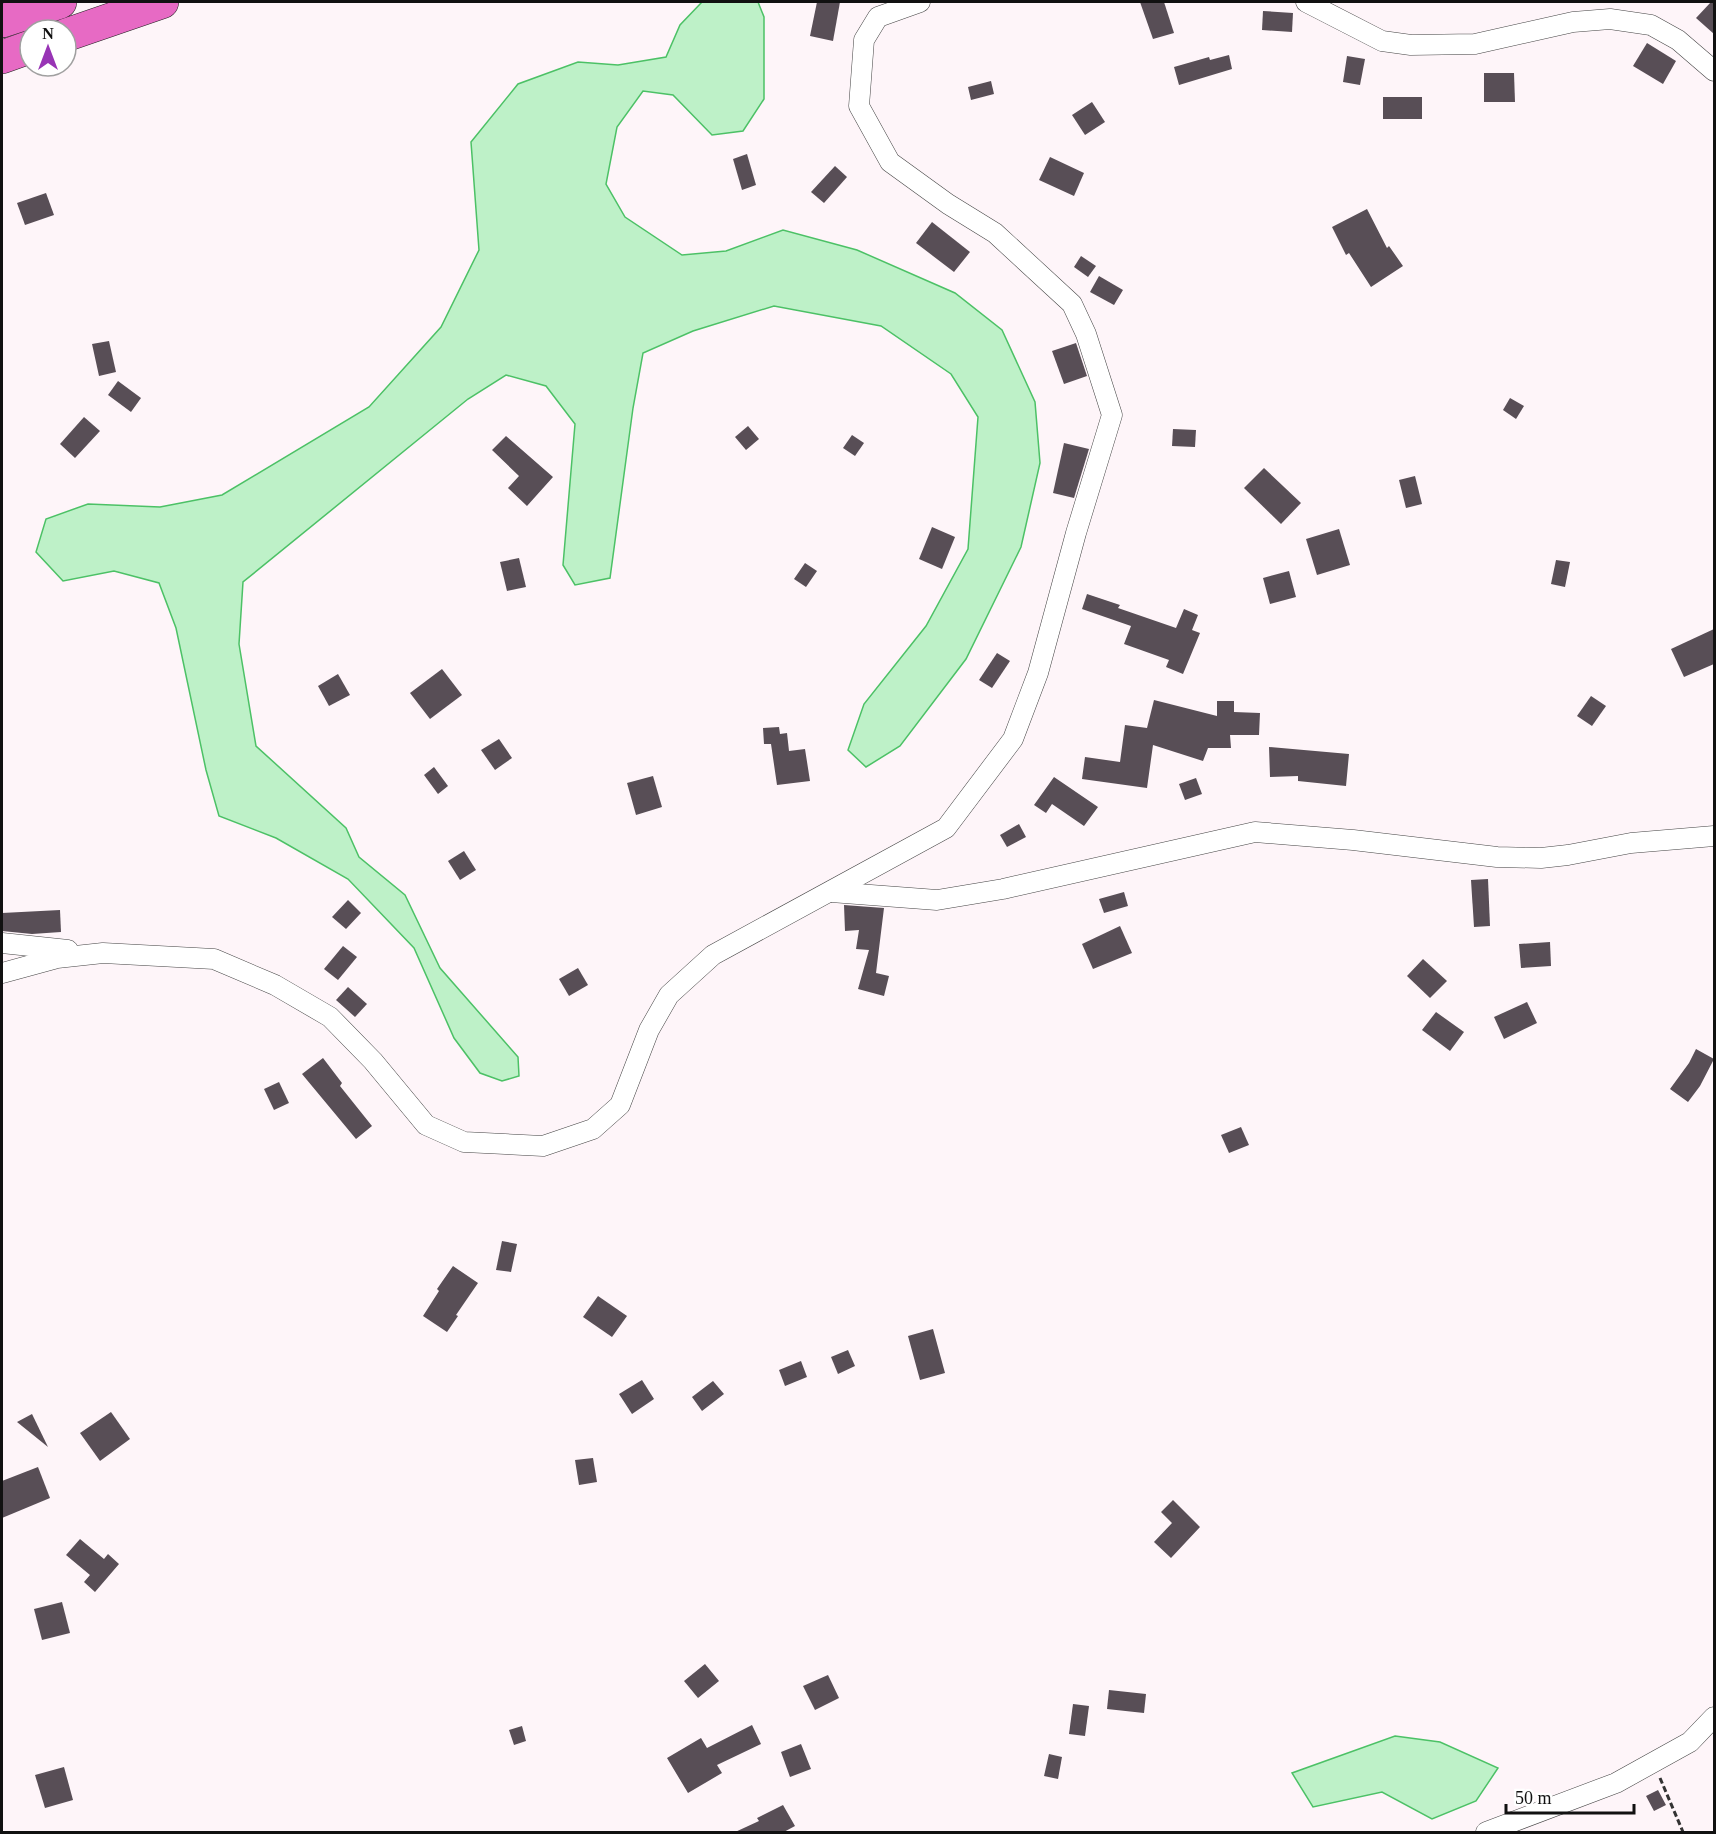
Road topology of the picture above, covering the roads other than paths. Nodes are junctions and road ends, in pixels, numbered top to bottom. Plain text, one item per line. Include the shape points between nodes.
1 (60, 2) edge
2 (162, 2) edge
3 (920, 2) edge
4 (1306, 2) edge
5 (2, 21) edge
6 (78, 31) edge
7 (18, 51) edge
8 (2, 57) edge
9 (1714, 71) edge
10 (1714, 836) edge
11 (831, 892) junction
12 (2, 943) edge
13 (103, 953) junction
14 (2, 973) edge
15 (1714, 1717) edge
16 (1486, 1833) edge

1 - 5 highway
2 - 6 highway
3 - 11 street via 878,17 864,40 859,106 890,162 995,233 1072,304 1086,334 1112,415 1038,673 1012,739 946,828
4 - 9 street via 1382,41 1410,45 1475,44 1573,22 1610,19 1651,25 1678,40
7 - 8 highway
10 - 11 street via 1631,843 1541,858 1255,832 1003,889 937,900
11 - 13 street via 713,955 669,995 649,1030 620,1105 593,1129 543,1146 464,1142 426,1125 330,1017 275,985 214,959
12 - 13 street
13 - 14 street via 57,958
15 - 16 street via 1690,1742 1616,1784

